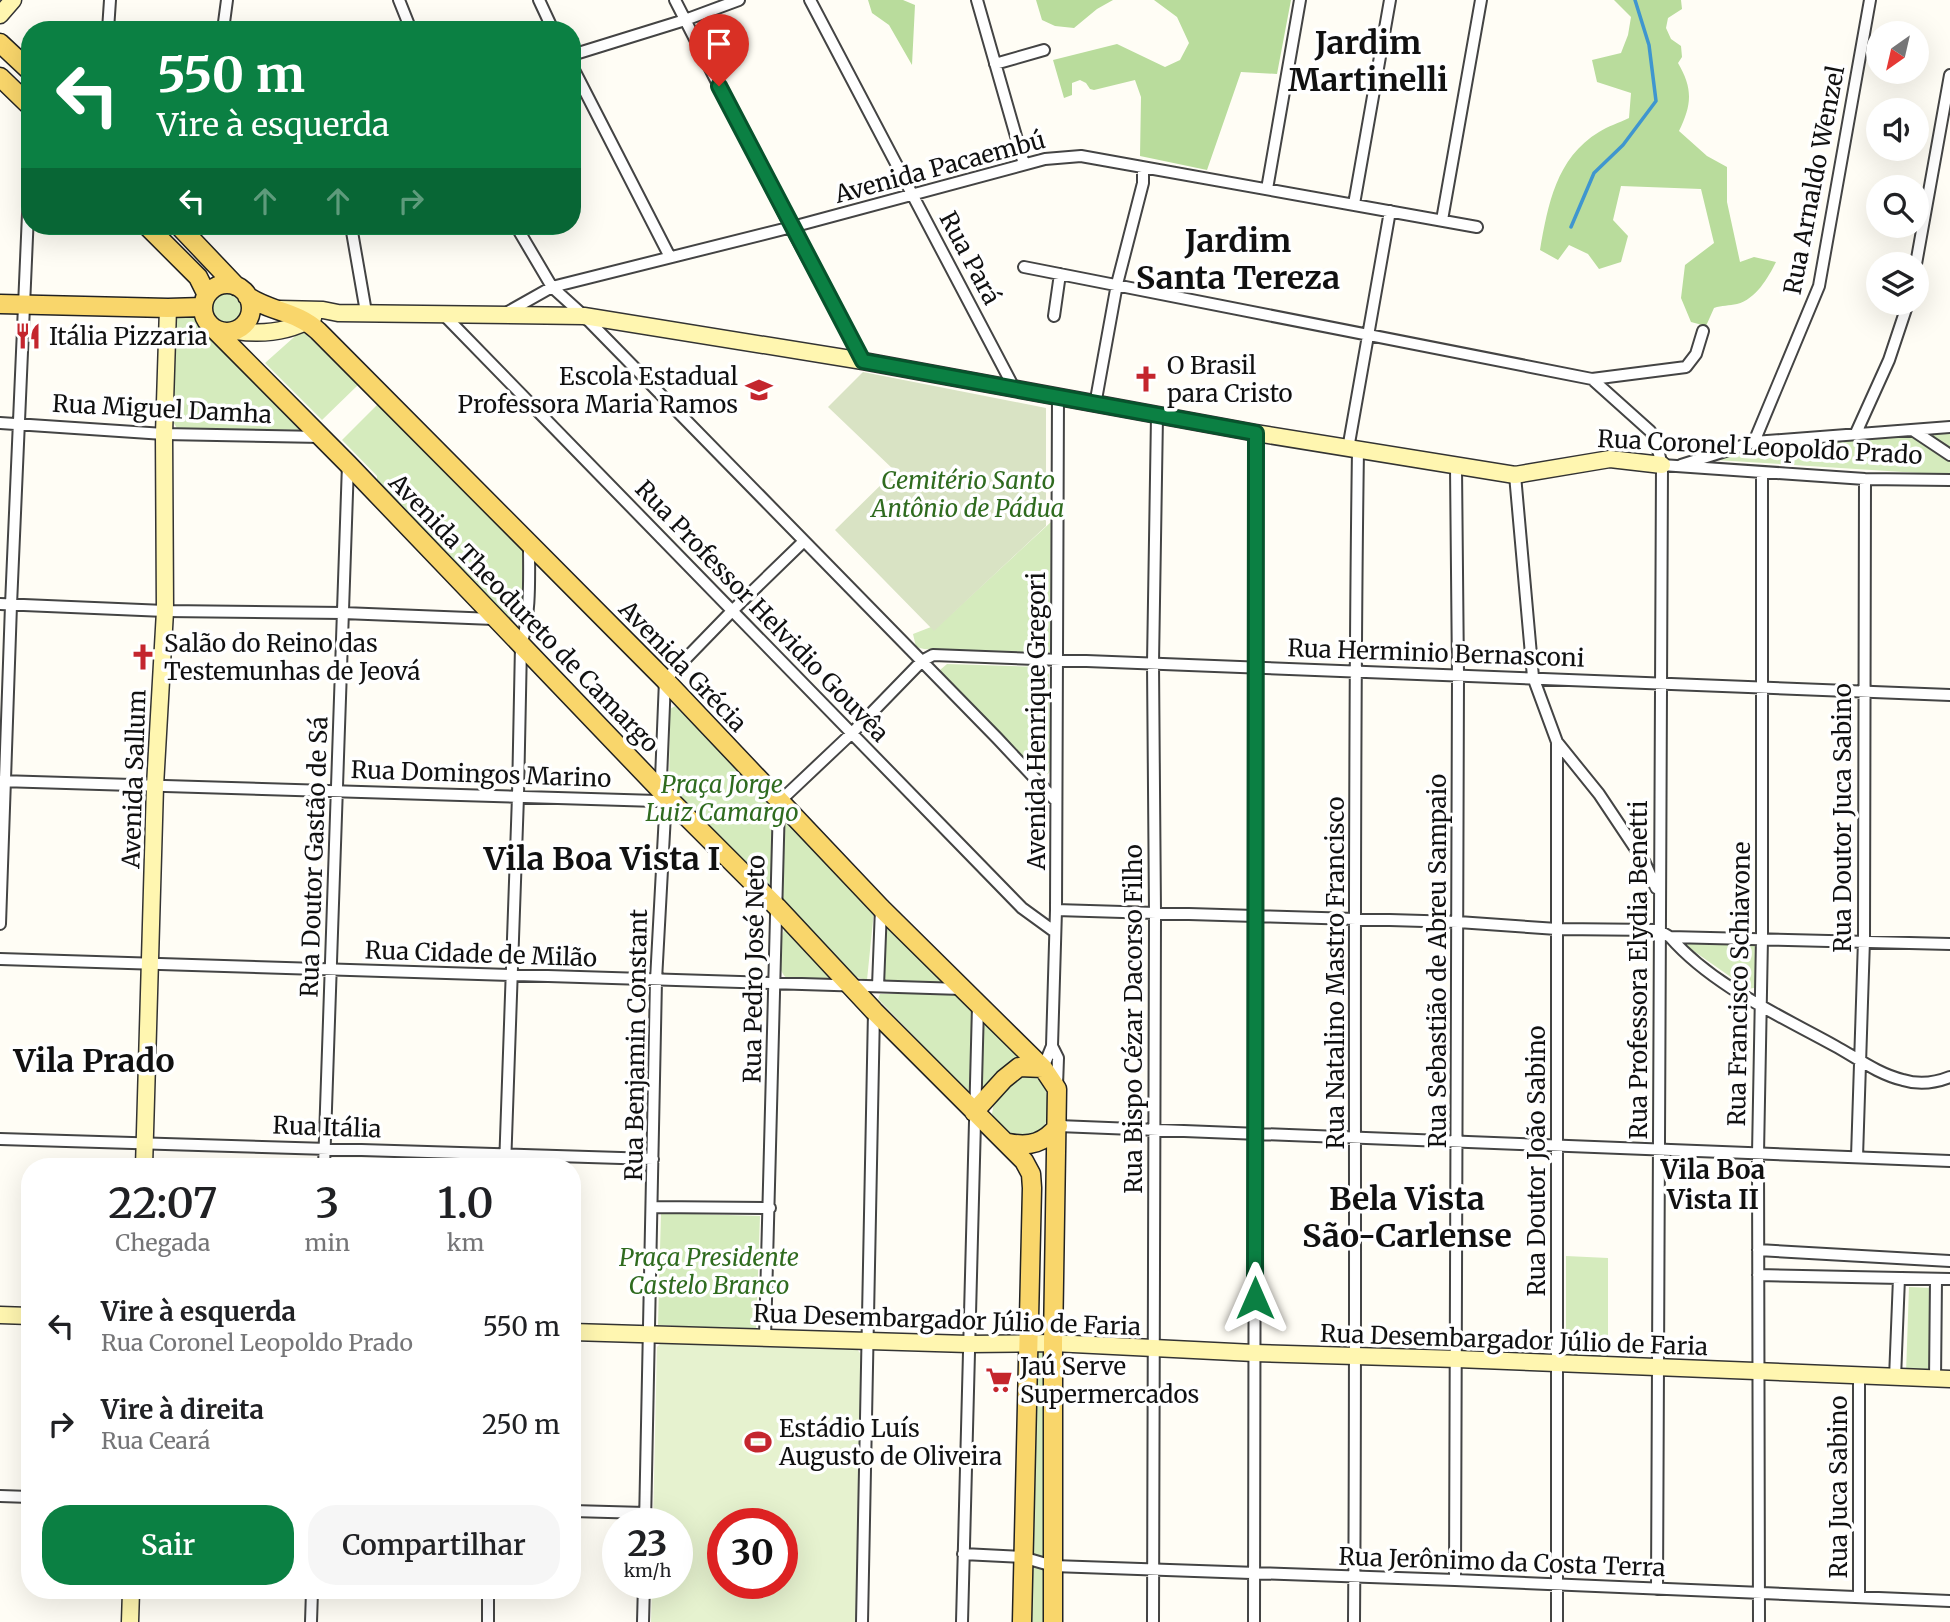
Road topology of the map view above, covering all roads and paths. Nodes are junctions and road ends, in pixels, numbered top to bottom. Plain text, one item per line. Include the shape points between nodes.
1 (13, 0) edge
2 (110, 0) edge
3 (227, 0) edge
4 (399, 0) edge
5 (539, 0) edge
6 (675, 0) edge
7 (740, 0) edge
8 (810, 0) edge
9 (977, 0) edge
10 (1300, 0) edge
11 (1390, 0) edge
12 (1481, 0) edge
13 (1870, 0) edge
14 (0, 15) edge
15 (685, 20) junction
16 (109, 21) edge
17 (224, 21) edge
18 (407, 21) edge
19 (549, 21) edge
20 (0, 43) edge
21 (1044, 50) dead end
22 (581, 52) edge
23 (21, 63) edge
24 (995, 64) junction
25 (1950, 75) edge
26 (0, 77) edge
27 (581, 84) edge
28 (21, 97) edge
29 (1024, 164) junction
30 (1143, 169) junction
31 (1267, 189) junction
32 (912, 194) junction
33 (1353, 204) junction
34 (1390, 211) junction
35 (1442, 220) junction
36 (792, 227) junction
37 (1477, 227) dead end
38 (27, 235) edge
39 (156, 235) edge
40 (179, 235) edge
41 (188, 235) edge
42 (353, 235) edge
43 (521, 235) edge
44 (169, 248) junction
45 (1918, 252) edge
46 (670, 257) junction
47 (1024, 267) dead end
48 (1060, 274) junction
49 (1117, 284) junction
50 (552, 287) junction
51 (241, 291) junction
52 (205, 301) junction
53 (0, 304) edge
54 (23, 304) junction
55 (168, 308) junction
56 (280, 309) junction
57 (323, 310) junction
58 (366, 313) junction
59 (506, 313) junction
60 (443, 314) junction
61 (1904, 315) edge
62 (584, 316) junction
63 (1054, 316) dead end
64 (308, 321) junction
65 (214, 329) junction
66 (236, 331) junction
67 (1703, 331) dead end
68 (1367, 335) junction
69 (863, 361) junction
70 (1592, 379) junction
71 (1014, 387) junction
72 (1058, 397) junction
73 (1095, 405) junction
74 (1157, 416) junction
75 (0, 423) edge
76 (19, 423) junction
77 (1950, 427) edge
78 (1914, 430) junction
79 (1256, 433) junction
80 (1856, 433) junction
81 (164, 434) junction
82 (322, 437) junction
83 (1754, 442) junction
84 (1353, 449) junction
85 (1950, 456) edge
86 (348, 464) junction
87 (1662, 464) junction
88 (1679, 466) junction
89 (1455, 467) junction
90 (1762, 473) junction
91 (1515, 475) junction
92 (1865, 479) junction
93 (1950, 480) edge
94 (803, 542) junction
95 (529, 545) junction
96 (5, 604) edge
97 (164, 611) junction
98 (732, 611) junction
99 (343, 613) junction
100 (494, 619) junction
101 (521, 645) junction
102 (922, 661) junction
103 (1057, 661) junction
104 (1153, 663) junction
105 (1256, 668) junction
106 (1355, 671) junction
107 (1458, 676) junction
108 (1534, 677) junction
109 (665, 680) junction
110 (1660, 682) junction
111 (1762, 687) junction
112 (1863, 692) junction
113 (1950, 695) edge
114 (852, 733) junction
115 (1557, 741) junction
116 (3, 781) edge
117 (155, 786) junction
118 (337, 791) junction
119 (518, 796) junction
120 (666, 796) junction
121 (1056, 801) junction
122 (779, 802) junction
123 (1658, 893) junction
124 (777, 907) junction
125 (881, 908) junction
126 (1056, 910) junction
127 (1155, 913) junction
128 (1255, 915) junction
129 (1356, 920) junction
130 (1458, 922) junction
131 (0, 924) edge
132 (1557, 929) junction
133 (1658, 930) junction
134 (1055, 932) junction
135 (1670, 937) junction
136 (1762, 938) junction
137 (1864, 940) junction
138 (1950, 944) edge
139 (0, 959) edge
140 (152, 965) junction
141 (332, 970) junction
142 (510, 976) junction
143 (656, 980) junction
144 (776, 984) junction
145 (853, 986) junction
146 (878, 986) junction
147 (961, 989) junction
148 (978, 1006) junction
149 (1761, 1006) junction
150 (874, 1011) junction
151 (1052, 1046) junction
152 (1860, 1060) junction
153 (1042, 1068) junction
154 (1950, 1077) edge
155 (1057, 1089) junction
156 (974, 1112) junction
157 (1058, 1126) junction
158 (1154, 1130) junction
159 (1255, 1134) junction
160 (1356, 1138) junction
161 (0, 1139) edge
162 (1009, 1143) junction
163 (1458, 1143) junction
164 (145, 1145) junction
165 (1557, 1145) junction
166 (325, 1147) junction
167 (1658, 1148) junction
168 (1758, 1154) junction
169 (1857, 1157) junction
170 (144, 1158) edge
171 (324, 1158) edge
172 (466, 1158) edge
173 (505, 1158) edge
174 (653, 1158) junction
175 (581, 1159) edge
176 (1950, 1161) edge
177 (653, 1207) junction
178 (769, 1208) junction
179 (1758, 1250) junction
180 (1950, 1261) edge
181 (1758, 1275) junction
182 (1899, 1278) junction
183 (1936, 1279) junction
184 (1950, 1279) edge
185 (0, 1315) edge
186 (21, 1316) edge
187 (581, 1332) edge
188 (647, 1334) junction
189 (765, 1338) junction
190 (869, 1341) junction
191 (1054, 1343) junction
192 (968, 1344) junction
193 (1027, 1344) junction
194 (1153, 1349) junction
195 (1254, 1353) junction
196 (1356, 1356) junction
197 (1457, 1359) junction
198 (1556, 1363) junction
199 (1657, 1367) junction
200 (1758, 1373) junction
201 (1859, 1377) junction
202 (1895, 1378) junction
203 (1943, 1379) edge
204 (0, 1496) edge
205 (21, 1497) edge
206 (645, 1508) edge
207 (581, 1512) edge
208 (602, 1514) edge
209 (963, 1554) junction
210 (1022, 1557) junction
211 (1053, 1566) junction
212 (1152, 1571) junction
213 (1254, 1575) junction
214 (1354, 1578) junction
215 (1455, 1580) junction
216 (1558, 1586) junction
217 (1657, 1589) junction
218 (1759, 1593) junction
219 (1859, 1596) junction
220 (131, 1599) edge
221 (312, 1599) edge
222 (488, 1599) edge
223 (644, 1599) edge
224 (1950, 1601) edge
225 (130, 1622) edge
226 (311, 1622) edge
227 (488, 1622) edge
228 (643, 1622) edge
229 (862, 1622) edge
230 (962, 1622) edge
231 (1022, 1622) edge
232 (1054, 1622) edge
233 (1153, 1622) edge
234 (1254, 1622) edge
235 (1354, 1622) edge
236 (1557, 1622) edge
237 (1759, 1622) edge

1 - 14 street
2 - 16 street
3 - 17 street
4 - 18 street
5 - 19 street
6 - 15 street
7 - 15 street
8 - 32 street, Rua Pará
9 - 24 street
10 - 31 street
11 - 33 street
12 - 35 street
13 - 83 street, Rua Arnaldo Wenzel via 1819,286
15 - 22 street
15 - 36 street
20 - 23 main road
21 - 24 street
24 - 29 street
25 - 45 street
26 - 28 main road
27 - 46 street
29 - 30 street, Avenida Pacaembú via 1081,156
29 - 32 street, Avenida Pacaembú
30 - 31 street, Avenida Pacaembú
30 - 49 street
31 - 33 street, Avenida Pacaembú
32 - 36 street, Avenida Pacaembú
32 - 71 street, Rua Pará
33 - 34 street, Avenida Pacaembú
34 - 35 street, Avenida Pacaembú
34 - 68 street, Rua Natalino Mastro Francisco
35 - 37 street, Avenida Pacaembú
36 - 46 street, Avenida Pacaembú
36 - 69 street
38 - 54 street
39 - 44 main road
40 - 44 main road
41 - 51 main road
42 - 58 street
43 - 50 street
44 - 52 main road via 198,276
46 - 50 street, Avenida Pacaembú
47 - 48 street
48 - 49 street
48 - 63 street
49 - 68 street
49 - 73 street
50 - 59 street, Avenida Pacaembú
50 - 62 street
51 - 52 main road via 223,285
51 - 56 main road, Rua Coronel Leopoldo Prado
51 - 66 main road via 250,303 250,317
52 - 55 main road
52 - 65 main road via 204,317
53 - 54 main road
54 - 55 main road
54 - 76 street
55 - 81 street, Avenida Sallum
56 - 57 street, Rua Coronel Leopoldo Prado
56 - 64 main road, Avenida Grécia
57 - 58 street, Rua Coronel Leopoldo Prado
57 - 64 street
58 - 60 street, Rua Coronel Leopoldo Prado
59 - 60 street, Rua Coronel Leopoldo Prado
59 - 62 street, Rua Coronel Leopoldo Prado
60 - 98 street, Rua Professor Helvidio Gouvêa
61 - 80 street
62 - 69 street, Rua Coronel Leopoldo Prado
62 - 94 street
64 - 66 street via 280,331
64 - 95 main road, Avenida Grécia
65 - 66 main road
65 - 82 main road, Avenida Theodureto de Camargo
67 - 70 street via 1686,367
68 - 70 street
68 - 84 street, Rua Natalino Mastro Francisco
69 - 71 street, Rua Coronel Leopoldo Prado
70 - 87 street, Rua Professora Elydia Benetti via 1650,431
71 - 72 street, Rua Coronel Leopoldo Prado
72 - 73 street, Rua Coronel Leopoldo Prado
72 - 103 street, Avenida Henrique Gregori
73 - 74 street, Rua Coronel Leopoldo Prado
74 - 79 street, Rua Coronel Leopoldo Prado
74 - 104 street, Rua Bispo Cézar Dacorso Filho
75 - 76 street, Rua Miguel Damha
76 - 81 street, Rua Miguel Damha
76 - 96 street
77 - 78 street
78 - 80 street
78 - 85 street
79 - 84 street, Rua Coronel Leopoldo Prado
79 - 105 street
80 - 83 street
81 - 82 street, Rua Miguel Damha
81 - 97 street, Avenida Sallum
82 - 86 main road, Avenida Theodureto de Camargo
83 - 88 street
84 - 89 street, Rua Coronel Leopoldo Prado
84 - 106 street, Rua Natalino Mastro Francisco
86 - 99 street, Rua Doutor Gastão de Sá
86 - 100 main road, Avenida Theodureto de Camargo
87 - 88 street, Rua Coronel Leopoldo Prado
87 - 91 street, Rua Coronel Leopoldo Prado via 1610,459
87 - 110 street, Rua Professora Elydia Benetti
88 - 90 street, Rua Coronel Leopoldo Prado
89 - 91 street, Rua Coronel Leopoldo Prado
89 - 107 street, Rua Sebastião de Abreu Sampaio
90 - 92 street, Rua Coronel Leopoldo Prado
90 - 111 street, Rua Francisco Schiavone
91 - 108 street
92 - 93 street, Rua Coronel Leopoldo Prado
92 - 112 street, Rua Doutor Juca Sabino
94 - 98 street
94 - 102 street
95 - 101 street
95 - 109 main road, Avenida Grécia
96 - 97 street
96 - 116 street
97 - 99 street
97 - 117 street, Avenida Sallum
98 - 109 street
98 - 114 street, Rua Professor Helvidio Gouvêa
99 - 100 street
99 - 118 street, Rua Doutor Gastão de Sá
100 - 101 main road, Avenida Theodureto de Camargo
101 - 119 street
101 - 120 main road, Avenida Theodureto de Camargo
102 - 103 street, Rua Herminio Bernasconi via 933,655
102 - 114 street
102 - 121 street
103 - 104 street, Rua Herminio Bernasconi
103 - 121 street, Avenida Henrique Gregori
104 - 105 street, Rua Herminio Bernasconi
104 - 127 street, Rua Bispo Cézar Dacorso Filho
105 - 106 street, Rua Herminio Bernasconi
105 - 128 street
106 - 107 street, Rua Herminio Bernasconi
106 - 129 street, Rua Natalino Mastro Francisco
107 - 108 street, Rua Herminio Bernasconi
107 - 130 street, Rua Sebastião de Abreu Sampaio
108 - 110 street, Rua Herminio Bernasconi
108 - 115 street
109 - 120 street, Rua Benjamin Constant via 661,779
109 - 122 main road, Avenida Grécia
110 - 111 street, Rua Herminio Bernasconi
110 - 123 street, Rua Professora Elydia Benetti
111 - 112 street, Rua Herminio Bernasconi
111 - 136 street, Rua Francisco Schiavone
112 - 113 street, Rua Herminio Bernasconi
112 - 137 street, Rua Doutor Juca Sabino
114 - 122 street
114 - 134 street, Rua Professor Helvidio Gouvêa via 1022,908
115 - 123 street via 1645,863
115 - 132 street, Rua Doutor João Sabino
116 - 117 street, Rua Domingos Marino
116 - 131 street
117 - 118 street, Rua Domingos Marino
117 - 140 street, Avenida Sallum
118 - 119 street, Rua Domingos Marino
118 - 141 street, Rua Doutor Gastão de Sá
119 - 120 street, Rua Domingos Marino via 657,801
119 - 142 street
120 - 124 main road, Avenida Theodureto de Camargo
120 - 143 street, Rua Benjamin Constant
121 - 126 street, Avenida Henrique Gregori
122 - 124 street, Rua Pedro José Neto
122 - 125 main road, Avenida Grécia
123 - 133 street, Rua Professora Elydia Benetti
124 - 144 street, Rua Pedro José Neto
124 - 145 main road, Avenida Theodureto de Camargo
125 - 146 street
125 - 147 main road, Avenida Grécia
126 - 127 street
126 - 134 street, Avenida Henrique Gregori
127 - 128 street
127 - 158 street, Rua Bispo Cézar Dacorso Filho
128 - 129 street
128 - 159 street
129 - 130 street
129 - 160 street, Rua Natalino Mastro Francisco
130 - 132 street
130 - 163 street, Rua Sebastião de Abreu Sampaio
132 - 133 street
132 - 165 street, Rua Doutor João Sabino
133 - 135 street
133 - 167 street, Rua Professora Elydia Benetti
134 - 151 street, Avenida Henrique Gregori
135 - 136 street
135 - 149 street via 1712,975
136 - 137 street
136 - 149 street, Rua Francisco Schiavone
137 - 138 street
137 - 152 street, Rua Doutor Juca Sabino
139 - 140 street, Rua Cidade de Milão
140 - 141 street, Rua Cidade de Milão
140 - 164 street, Avenida Sallum
141 - 142 street, Rua Cidade de Milão
141 - 166 street, Rua Doutor Gastão de Sá
142 - 143 street, Rua Cidade de Milão
142 - 173 street
143 - 144 street, Rua Cidade de Milão
143 - 174 street, Rua Benjamin Constant
144 - 145 street, Rua Cidade de Milão
144 - 178 street, Rua Pedro José Neto
145 - 146 street, Rua Cidade de Milão
145 - 150 main road, Avenida Theodureto de Camargo
146 - 147 street, Rua Cidade de Milão
147 - 148 main road, Avenida Grécia
148 - 153 main road, Avenida Grécia
148 - 156 street
149 - 152 street
149 - 168 street, Rua Francisco Schiavone
150 - 156 main road, Avenida Theodureto de Camargo
150 - 190 street
151 - 153 street
151 - 155 street via 1058,1058
152 - 154 street via 1905,1081
152 - 169 street, Rua Doutor Juca Sabino
153 - 155 main road
153 - 156 main road via 1020,1067
155 - 157 main road
156 - 162 main road
156 - 192 street
157 - 158 street
157 - 162 main road via 1040,1142
157 - 191 main road
158 - 159 street
158 - 194 street, Rua Bispo Cézar Dacorso Filho
159 - 160 street
159 - 195 street
160 - 163 street
160 - 196 street, Rua Natalino Mastro Francisco
161 - 164 street, Rua Itália
162 - 193 main road via 1031,1174
163 - 165 street
163 - 197 street, Rua Sebastião de Abreu Sampaio
164 - 166 street, Rua Itália
164 - 170 street, Avenida Sallum
165 - 167 street
165 - 198 street, Rua Doutor João Sabino
166 - 171 street, Rua Doutor Gastão de Sá
166 - 172 street, Rua Itália
167 - 168 street
167 - 199 street, Rua Professora Elydia Benetti
168 - 169 street
168 - 179 street, Rua Francisco Schiavone
169 - 176 street
174 - 175 street, Rua Itália
174 - 177 street, Rua Benjamin Constant
177 - 178 street
177 - 188 street, Rua Benjamin Constant
178 - 189 street, Rua Pedro José Neto
179 - 180 street
179 - 181 street, Rua Francisco Schiavone
181 - 182 street
181 - 200 street, Rua Francisco Schiavone
182 - 183 street
182 - 202 street
183 - 184 street
183 - 203 street
185 - 186 street
187 - 188 street, Rua Desembargador Júlio de Faria
188 - 189 street, Rua Desembargador Júlio de Faria
188 - 206 street, Rua Benjamin Constant
189 - 190 street, Rua Desembargador Júlio de Faria
190 - 192 street, Rua Desembargador Júlio de Faria
190 - 229 street
191 - 193 street, Rua Desembargador Júlio de Faria
191 - 194 street, Rua Desembargador Júlio de Faria
191 - 211 main road
192 - 193 street, Rua Desembargador Júlio de Faria
192 - 209 street
193 - 210 main road
194 - 195 street, Rua Desembargador Júlio de Faria
194 - 212 street, Rua Bispo Cézar Dacorso Filho
195 - 196 street, Rua Desembargador Júlio de Faria
195 - 213 street
196 - 197 street, Rua Desembargador Júlio de Faria
196 - 214 street, Rua Natalino Mastro Francisco
197 - 198 street, Rua Desembargador Júlio de Faria
197 - 215 street, Rua Sebastião de Abreu Sampaio
198 - 199 street, Rua Desembargador Júlio de Faria
198 - 216 street, Rua Doutor João Sabino
199 - 200 street, Rua Desembargador Júlio de Faria
199 - 217 street, Rua Professora Elydia Benetti
200 - 201 street, Rua Desembargador Júlio de Faria
200 - 218 street, Rua Francisco Schiavone
201 - 202 street, Rua Desembargador Júlio de Faria
201 - 219 street, Rua Juca Sabino
202 - 203 street, Rua Desembargador Júlio de Faria
204 - 205 street
207 - 208 street
209 - 210 street, Rua Jerônimo da Costa Terra
209 - 230 street
210 - 211 street, Rua Jerônimo da Costa Terra
210 - 231 main road
211 - 212 street, Rua Jerônimo da Costa Terra
211 - 232 main road
212 - 213 street, Rua Jerônimo da Costa Terra
212 - 233 street, Rua Bispo Cézar Dacorso Filho
213 - 214 street, Rua Jerônimo da Costa Terra
213 - 234 street
214 - 215 street, Rua Jerônimo da Costa Terra
214 - 235 street, Rua Natalino Mastro Francisco
215 - 216 street, Rua Jerônimo da Costa Terra
216 - 217 street, Rua Jerônimo da Costa Terra
216 - 236 street, Rua Doutor João Sabino
217 - 218 street, Rua Jerônimo da Costa Terra
218 - 219 street, Rua Jerônimo da Costa Terra
218 - 237 street, Rua Francisco Schiavone
219 - 224 street, Rua Jerônimo da Costa Terra
220 - 225 street
221 - 226 street
222 - 227 street
223 - 228 street

